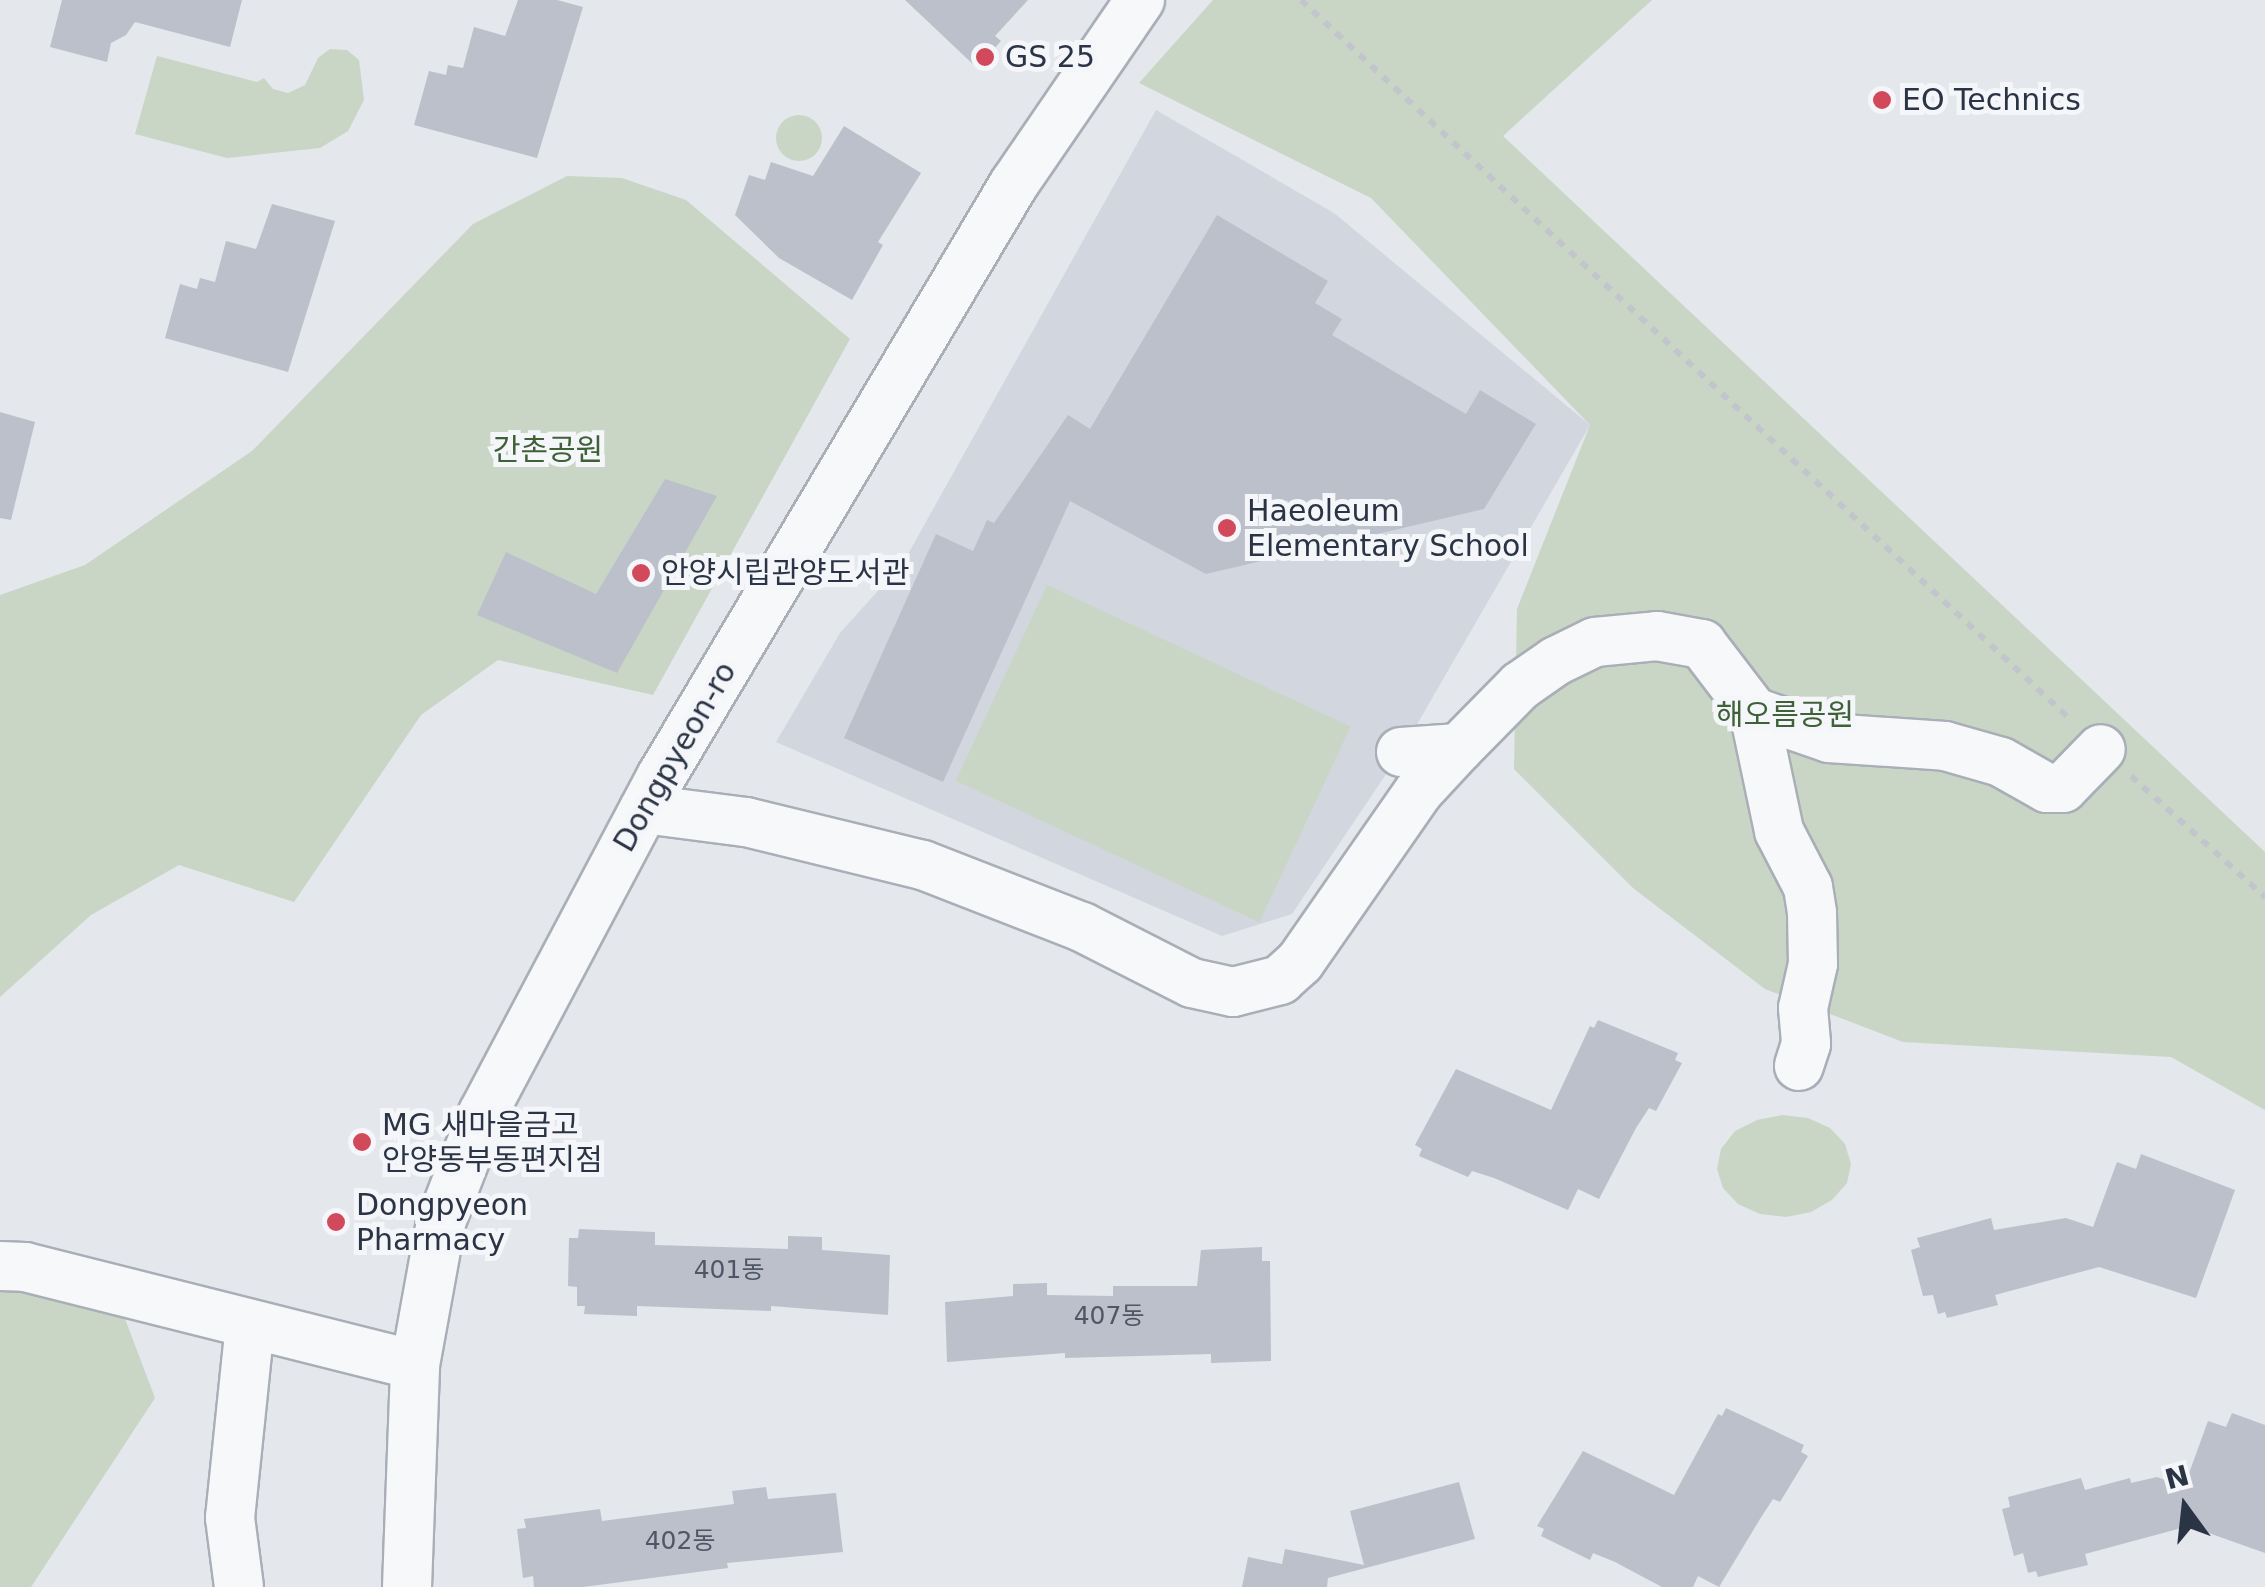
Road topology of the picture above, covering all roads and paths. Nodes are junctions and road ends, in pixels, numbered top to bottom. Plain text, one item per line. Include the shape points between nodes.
1 (1140, 0) edge
2 (1301, 0) edge
3 (1754, 712) junction
4 (1459, 748) junction
5 (2101, 749) junction
6 (1401, 752) dead end
7 (644, 809) junction
8 (2265, 897) edge
9 (1799, 1066) dead end
10 (0, 1266) edge
11 (250, 1324) junction
12 (414, 1365) junction
13 (239, 1587) edge
14 (407, 1587) edge

1 - 7 street, Dongpyeon-ro via 1014,184
2 - 5 path
3 - 4 street via 1702,644 1657,636 1595,642 1520,686
3 - 5 street via 1828,738 1945,746 2001,762 2048,788 2062,788
3 - 9 street via 1779,831 1808,887 1812,913 1813,964
4 - 6 street
4 - 7 street via 1418,792 1300,962 1280,980 1234,992 1192,983 1082,927 923,865 746,822
5 - 8 path
7 - 12 street, Dongpyeon-ro via 483,1113 441,1222
10 - 11 street
11 - 12 street
11 - 13 street via 230,1518
12 - 14 street, Dongpyeon-ro

